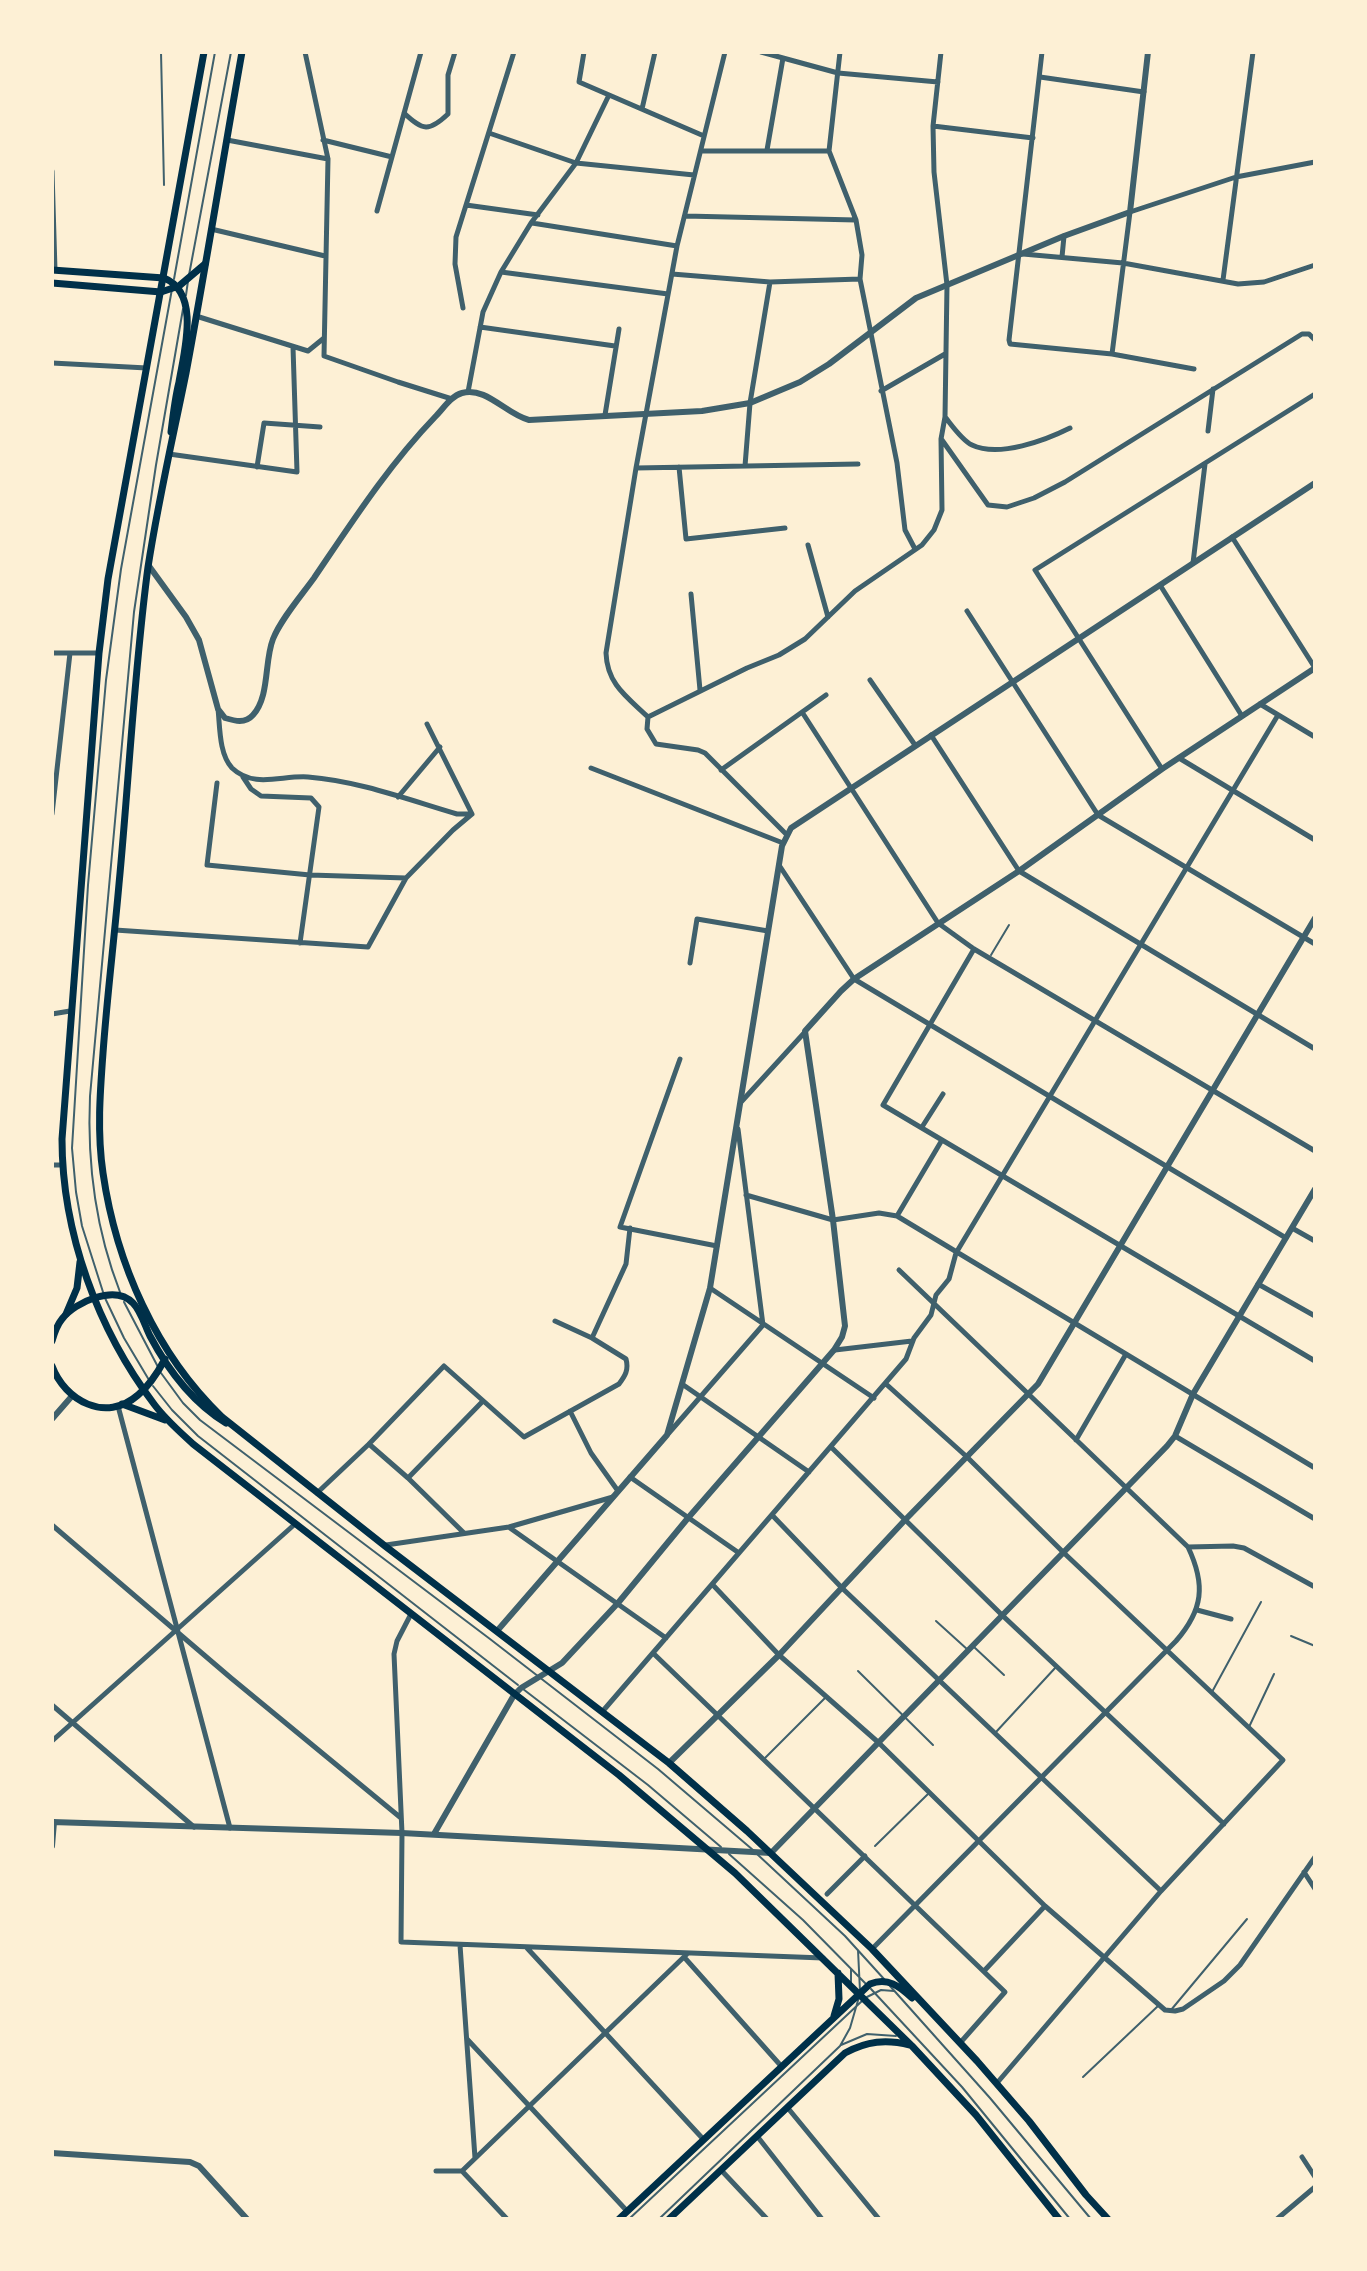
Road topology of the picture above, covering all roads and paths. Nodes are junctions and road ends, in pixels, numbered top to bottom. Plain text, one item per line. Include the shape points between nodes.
1 (161, 52) edge
2 (204, 52) edge
3 (215, 52) edge
4 (231, 52) edge
5 (242, 52) edge
6 (305, 52) edge
7 (421, 52) edge
8 (455, 52) edge
9 (514, 52) edge
10 (584, 52) edge
11 (655, 52) edge
12 (725, 52) edge
13 (761, 52) edge
14 (840, 52) edge
15 (941, 52) edge
16 (1042, 52) edge
17 (1148, 52) edge
18 (1253, 52) edge
19 (783, 58) junction
20 (838, 73) junction
21 (1040, 77) junction
22 (938, 82) junction
23 (1144, 92) junction
24 (609, 95) junction
25 (642, 109) junction
26 (404, 113) junction
27 (933, 126) junction
28 (489, 133) junction
29 (704, 136) junction
30 (1033, 138) junction
31 (226, 139) junction
32 (323, 140) junction
33 (767, 150) junction
34 (701, 151) junction
35 (829, 151) junction
36 (392, 157) junction
37 (328, 159) junction
38 (1315, 162) edge
39 (576, 163) junction
40 (52, 171) edge
41 (695, 175) junction
42 (1236, 177) junction
43 (164, 185) dead end
44 (466, 205) junction
45 (377, 211) dead end
46 (1130, 212) junction
47 (538, 215) junction
48 (685, 216) junction
49 (856, 220) junction
50 (531, 223) junction
51 (211, 229) junction
52 (1064, 236) junction
53 (677, 246) junction
54 (1021, 254) junction
55 (325, 256) junction
56 (1062, 257) junction
57 (1123, 263) junction
58 (205, 264) junction
59 (1315, 265) edge
60 (53, 270) edge
61 (501, 272) junction
62 (672, 274) junction
63 (164, 278) junction
64 (188, 279) junction
65 (860, 279) junction
66 (1223, 280) junction
67 (770, 282) junction
68 (52, 283) edge
69 (947, 285) junction
70 (174, 286) junction
71 (161, 292) junction
72 (668, 294) junction
73 (185, 302) junction
74 (463, 308) dead end
75 (196, 316) junction
76 (480, 327) junction
77 (619, 329) dead end
78 (869, 332) junction
79 (324, 338) junction
80 (1315, 340) edge
81 (615, 346) junction
82 (293, 347) junction
83 (945, 354) junction
84 (1112, 354) junction
85 (52, 363) edge
86 (148, 368) junction
87 (1194, 369) dead end
88 (1213, 388) junction
89 (881, 391) junction
90 (468, 392) junction
91 (1315, 394) edge
92 (452, 399) junction
93 (750, 403) junction
94 (646, 414) junction
95 (605, 415) junction
96 (945, 417) junction
97 (295, 426) junction
98 (320, 427) dead end
99 (1070, 428) dead end
100 (1208, 431) dead end
101 (941, 439) junction
102 (169, 454) junction
103 (1205, 463) junction
104 (858, 464) dead end
105 (745, 466) junction
106 (257, 467) junction
107 (679, 467) junction
108 (636, 468) junction
109 (1313, 484) edge
110 (1315, 494) edge
111 (785, 528) dead end
112 (1232, 537) junction
113 (808, 545) dead end
114 (915, 549) junction
115 (1193, 563) junction
116 (149, 566) junction
117 (1160, 585) junction
118 (691, 594) dead end
119 (967, 611) dead end
120 (828, 618) junction
121 (1078, 638) junction
122 (52, 653) edge
123 (70, 653) junction
124 (99, 653) junction
125 (1315, 668) edge
126 (870, 680) dead end
127 (1013, 681) junction
128 (700, 690) junction
129 (826, 695) dead end
130 (1260, 704) junction
131 (218, 709) junction
132 (802, 712) junction
133 (1278, 715) junction
134 (1242, 716) junction
135 (648, 717) junction
136 (427, 724) dead end
137 (931, 735) junction
138 (1315, 737) edge
139 (915, 745) junction
140 (440, 747) junction
141 (1178, 758) junction
142 (591, 768) dead end
143 (1162, 769) junction
144 (234, 770) junction
145 (721, 770) junction
146 (217, 783) dead end
147 (851, 787) junction
148 (1233, 791) junction
149 (398, 797) junction
150 (52, 814) edge
151 (472, 814) junction
152 (1098, 815) junction
153 (786, 834) junction
154 (1315, 840) edge
155 (783, 843) junction
156 (779, 865) junction
157 (1188, 867) junction
158 (1019, 871) junction
159 (310, 875) junction
160 (406, 878) junction
161 (1315, 918) edge
162 (938, 923) junction
163 (1009, 925) dead end
164 (115, 930) junction
165 (768, 931) junction
166 (1304, 937) junction
167 (300, 943) junction
168 (1315, 944) edge
169 (1142, 946) junction
170 (974, 949) junction
171 (989, 958) junction
172 (690, 963) dead end
173 (854, 979) junction
174 (70, 1011) junction
175 (52, 1014) edge
176 (1258, 1015) junction
177 (1096, 1021) junction
178 (928, 1026) junction
179 (805, 1031) junction
180 (1315, 1049) edge
181 (680, 1059) dead end
182 (1213, 1090) junction
183 (943, 1094) dead end
184 (1050, 1098) junction
185 (740, 1103) junction
186 (737, 1124) junction
187 (922, 1128) junction
188 (942, 1140) junction
189 (1315, 1151) edge
190 (52, 1165) edge
191 (63, 1165) junction
192 (1167, 1168) junction
193 (1003, 1176) junction
194 (1315, 1189) edge
195 (746, 1195) junction
196 (897, 1216) junction
197 (833, 1220) junction
198 (630, 1228) junction
199 (1292, 1228) junction
200 (1286, 1238) junction
201 (1315, 1241) edge
202 (1122, 1245) junction
203 (717, 1246) junction
204 (956, 1253) junction
205 (81, 1256) junction
206 (899, 1270) dead end
207 (1258, 1284) junction
208 (710, 1288) junction
209 (104, 1296) junction
210 (122, 1297) junction
211 (94, 1298) junction
212 (935, 1305) junction
213 (66, 1314) junction
214 (1239, 1316) junction
215 (1315, 1316) edge
216 (555, 1321) dead end
217 (1075, 1324) junction
218 (763, 1325) junction
219 (54, 1330) edge
220 (592, 1338) junction
221 (52, 1341) edge
222 (912, 1341) junction
223 (834, 1350) junction
224 (1126, 1354) junction
225 (167, 1356) junction
226 (1315, 1361) edge
227 (821, 1363) junction
228 (52, 1366) edge
229 (159, 1369) junction
230 (150, 1382) junction
231 (682, 1384) junction
232 (886, 1384) junction
233 (144, 1389) junction
234 (1193, 1394) junction
235 (1029, 1395) junction
236 (72, 1396) junction
237 (700, 1397) junction
238 (874, 1398) junction
239 (482, 1402) junction
240 (120, 1405) junction
241 (570, 1411) junction
242 (52, 1419) edge
243 (171, 1423) junction
244 (667, 1435) junction
245 (1175, 1436) junction
246 (758, 1437) junction
247 (1076, 1440) junction
248 (369, 1444) junction
249 (831, 1447) junction
250 (967, 1457) junction
251 (1315, 1468) edge
252 (809, 1472) junction
253 (630, 1477) junction
254 (408, 1478) junction
255 (1127, 1489) junction
256 (317, 1493) junction
257 (616, 1494) junction
258 (772, 1515) junction
259 (688, 1518) junction
260 (1315, 1519) edge
261 (905, 1520) junction
262 (295, 1524) junction
263 (52, 1525) edge
264 (509, 1527) junction
265 (465, 1534) junction
266 (385, 1546) junction
267 (1188, 1547) junction
268 (739, 1553) junction
269 (1064, 1553) junction
270 (557, 1561) junction
271 (712, 1584) junction
272 (1315, 1587) edge
273 (842, 1588) junction
274 (1261, 1602) dead end
275 (618, 1603) junction
276 (1197, 1610) junction
277 (411, 1614) junction
278 (1003, 1616) junction
279 (1231, 1619) dead end
280 (936, 1621) dead end
281 (176, 1630) junction
282 (497, 1631) junction
283 (1291, 1636) dead end
284 (666, 1638) junction
285 (1315, 1646) edge
286 (971, 1648) junction
287 (1166, 1650) junction
288 (653, 1653) junction
289 (779, 1655) junction
290 (1056, 1667) junction
291 (549, 1671) junction
292 (858, 1671) dead end
293 (1274, 1674) dead end
294 (1004, 1675) dead end
295 (538, 1678) junction
296 (939, 1681) junction
297 (521, 1688) junction
298 (1211, 1693) junction
299 (514, 1695) junction
300 (826, 1697) junction
301 (52, 1705) edge
302 (602, 1712) junction
303 (1105, 1712) junction
304 (718, 1716) junction
305 (905, 1716) junction
306 (72, 1723) junction
307 (1249, 1728) junction
308 (995, 1733) junction
309 (52, 1741) edge
310 (879, 1743) junction
311 (933, 1745) dead end
312 (764, 1759) junction
313 (669, 1763) junction
314 (1042, 1778) junction
315 (929, 1792) junction
316 (815, 1808) junction
317 (401, 1818) junction
318 (53, 1822) edge
319 (1224, 1824) junction
320 (194, 1827) junction
321 (230, 1828) junction
322 (402, 1830) junction
323 (434, 1834) junction
324 (979, 1841) junction
325 (52, 1846) edge
326 (875, 1846) dead end
327 (709, 1850) junction
328 (725, 1850) junction
329 (754, 1851) junction
330 (771, 1853) junction
331 (865, 1856) junction
332 (1315, 1857) edge
333 (1304, 1872) junction
334 (1315, 1889) edge
335 (1161, 1891) junction
336 (827, 1894) dead end
337 (916, 1906) junction
338 (1045, 1906) junction
339 (1247, 1919) dead end
340 (460, 1945) junction
341 (526, 1947) junction
342 (872, 1949) junction
343 (858, 1950) junction
344 (686, 1955) junction
345 (1103, 1957) junction
346 (824, 1958) junction
347 (851, 1968) junction
348 (837, 1971) junction
349 (984, 1971) junction
350 (860, 1978) junction
351 (885, 1981) junction
352 (851, 1985) junction
353 (868, 1986) junction
354 (894, 1991) junction
355 (874, 1993) junction
356 (863, 1996) junction
357 (853, 2004) junction
358 (1158, 2006) junction
359 (1170, 2011) junction
360 (835, 2021) junction
361 (605, 2033) junction
362 (903, 2037) junction
363 (467, 2039) junction
364 (921, 2043) junction
365 (960, 2043) junction
366 (840, 2046) junction
367 (912, 2046) junction
368 (782, 2067) junction
369 (1083, 2077) dead end
370 (997, 2083) junction
371 (529, 2106) junction
372 (787, 2107) junction
373 (757, 2136) junction
374 (704, 2140) junction
375 (52, 2153) edge
376 (1302, 2157) dead end
377 (475, 2159) junction
378 (721, 2170) junction
379 (436, 2171) dead end
380 (462, 2171) junction
381 (1315, 2177) edge
382 (1315, 2187) edge
383 (628, 2215) edge
384 (247, 2219) edge
385 (507, 2219) edge
386 (619, 2219) edge
387 (659, 2219) edge
388 (669, 2219) edge
389 (767, 2219) edge
390 (822, 2219) edge
391 (879, 2219) edge
392 (1059, 2219) edge
393 (1070, 2219) edge
394 (1091, 2219) edge
395 (1108, 2219) edge
396 (1277, 2219) edge

1 - 43 lane
2 - 63 main road
3 - 70 lane
4 - 64 lane
5 - 31 main road
6 - 32 street
7 - 26 street
8 - 26 street via 448,75 448,114 425,128
9 - 28 street
10 - 24 street via 579,82
11 - 25 street
12 - 29 street
13 - 19 street
14 - 20 street
15 - 22 street
16 - 21 street
17 - 23 street
18 - 42 street
19 - 20 street
19 - 33 street
20 - 22 street
20 - 35 street
21 - 23 street
21 - 30 street
22 - 27 street
23 - 46 street
24 - 25 street
24 - 39 street
25 - 29 street
26 - 36 street
27 - 30 street
27 - 69 street
28 - 39 street
28 - 44 street
29 - 34 street
30 - 54 street
31 - 37 street
31 - 51 main road
32 - 36 street
32 - 37 street
33 - 34 street
33 - 35 street
34 - 41 street
35 - 49 street
36 - 45 street
37 - 55 street
38 - 42 street
39 - 41 street
39 - 47 street
40 - 60 street
41 - 48 street
42 - 46 street
42 - 66 street
44 - 47 street
44 - 74 street via 455,264
46 - 52 street
46 - 57 street
47 - 50 street
48 - 49 street
48 - 53 street
49 - 65 street
50 - 53 street
50 - 61 street
51 - 55 street
51 - 58 main road
52 - 54 street
52 - 56 street
53 - 62 street
54 - 56 street
54 - 69 street
54 - 84 street via 1010,344
55 - 79 street
56 - 57 street
57 - 66 street
57 - 84 street
58 - 64 main road
58 - 75 main road
59 - 66 street via 1264,282
60 - 63 main road
61 - 72 street
61 - 76 street
62 - 67 street
62 - 72 street
63 - 70 main road
63 - 71 main road
64 - 70 main road
64 - 73 lane
65 - 67 street
65 - 78 street
67 - 93 street
68 - 71 main road
69 - 78 street via 916,298
69 - 83 street
70 - 71 main road
70 - 73 main road
70 - 209 lane via 114,615 88,885 73,1163 82,1226
71 - 86 main road
72 - 94 street
73 - 102 main road via 187,332
73 - 210 lane via 132,625 90,1096 91,1184
75 - 82 street
75 - 102 main road
76 - 81 street
76 - 90 street
77 - 81 street
78 - 89 street
78 - 93 street via 815,374
79 - 82 street via 308,351
79 - 92 street via 324,356
80 - 88 street via 1302,334
81 - 95 street
82 - 97 street
83 - 89 street
83 - 96 street
84 - 87 street
85 - 86 street
86 - 124 main road
88 - 100 street
88 - 101 street via 1065,482 1007,507 988,505
89 - 114 street via 905,530
90 - 92 street
90 - 95 street via 524,419
91 - 103 street
92 - 131 street via 380,480 275,635 252,717 225,718
93 - 94 street
93 - 105 street
94 - 95 street
94 - 108 street
96 - 99 street via 968,444 982,449 1046,440
96 - 101 street
97 - 98 street
97 - 106 street via 264,423
97 - 106 street via 297,472
101 - 114 street via 942,510 934,530
102 - 106 street
102 - 116 main road
103 - 115 street
103 - 121 street via 1035,570
104 - 105 street
105 - 107 street
107 - 108 street
107 - 111 street via 686,539
108 - 135 street via 606,669
109 - 110 street
109 - 112 street
112 - 115 street
112 - 125 street
113 - 120 street
114 - 120 street via 855,591
115 - 117 street
116 - 131 street via 199,640
116 - 164 main road
117 - 121 street
117 - 134 street
118 - 128 street
119 - 127 street
120 - 128 street via 779,655
121 - 127 street
121 - 143 street
122 - 123 street
123 - 124 street
123 - 150 street
124 - 174 main road
125 - 130 street
126 - 139 street
127 - 137 street
127 - 152 street
128 - 135 street
129 - 132 street
130 - 133 street
130 - 134 street
131 - 144 street via 223,752
132 - 145 street
132 - 147 street
133 - 138 street
133 - 148 street
134 - 141 street
135 - 145 street via 647,729 656,744 698,750
136 - 140 street
137 - 139 street
137 - 158 street
139 - 147 street
140 - 149 street
140 - 151 street
141 - 143 street
141 - 148 street
142 - 155 street
143 - 152 street
144 - 149 street via 261,780 332,779
144 - 159 street via 261,796 311,798 319,807
145 - 153 street
146 - 159 street via 207,865
147 - 153 street
147 - 162 street
148 - 154 street
148 - 157 street
149 - 151 street
151 - 160 street
152 - 157 street
152 - 158 street
153 - 155 street
155 - 156 street
156 - 165 street
156 - 173 street
157 - 166 street
157 - 169 street
158 - 162 street
158 - 169 street
159 - 160 street
159 - 167 street
160 - 167 street via 368,947
161 - 166 street
162 - 170 street
162 - 173 street
163 - 171 lane
164 - 167 street
164 - 225 main road via 99,1097 103,1176 131,1274
165 - 172 street via 697,919
165 - 185 street
166 - 168 street
166 - 176 street
169 - 176 street
169 - 177 street
170 - 171 street
170 - 178 street
171 - 177 street
173 - 178 street
173 - 179 street
174 - 175 street
174 - 191 main road
176 - 180 street
176 - 182 street
177 - 182 street
177 - 184 street
178 - 184 street
178 - 187 street via 883,1105
179 - 185 street
179 - 197 street
181 - 198 street via 620,1227
182 - 189 street
182 - 192 street
183 - 187 street
184 - 192 street
184 - 193 street
185 - 186 street
186 - 195 street
186 - 203 street
187 - 188 street
188 - 193 street
188 - 196 street
190 - 191 street
191 - 205 main road
192 - 200 street
192 - 202 street
193 - 202 street
193 - 204 street
194 - 199 street
195 - 197 street
195 - 218 street
196 - 197 street via 879,1213
196 - 204 street
197 - 223 street via 845,1326
198 - 203 street
198 - 220 street via 626,1264
199 - 200 street
199 - 201 street
200 - 207 street
202 - 214 street
202 - 217 street
203 - 208 street
204 - 212 street
204 - 217 street
205 - 211 main road
205 - 213 main road via 77,1288
206 - 212 street
207 - 214 street
207 - 215 street
208 - 218 street
208 - 231 street
209 - 210 main road
209 - 211 main road
209 - 230 lane
210 - 225 main road via 135,1306
210 - 229 lane
211 - 213 main road
211 - 233 main road
212 - 222 street
212 - 235 street
213 - 219 main road
214 - 226 street
214 - 234 street
216 - 220 street
217 - 224 street
217 - 235 street
218 - 227 street
218 - 237 street
219 - 221 main road
220 - 241 street via 626,1359 628,1367 619,1384
222 - 223 street
222 - 232 street via 906,1359
223 - 227 street
224 - 234 street
224 - 247 street
225 - 229 main road
225 - 256 main road via 201,1397
227 - 238 street
227 - 246 street
228 - 236 main road
229 - 230 main road
229 - 295 lane via 200,1420
230 - 233 main road
230 - 297 lane via 198,1436
231 - 237 street
231 - 244 street
232 - 238 street
232 - 250 street
233 - 240 main road
233 - 243 main road
234 - 245 street
234 - 251 street
235 - 247 street
235 - 250 street
236 - 240 main road via 98,1408
236 - 242 street
237 - 244 street
237 - 246 street
238 - 249 street
239 - 241 street via 524,1437
239 - 248 street via 444,1366
239 - 254 street
240 - 243 main road
240 - 281 street
241 - 257 street
243 - 262 main road
244 - 253 street
245 - 255 street
245 - 260 street
246 - 252 street
246 - 259 street
247 - 255 street
248 - 254 street
248 - 256 street
249 - 252 street
249 - 261 street
250 - 261 street
250 - 269 street
252 - 258 street
253 - 257 street
253 - 259 street
254 - 265 street
255 - 267 street
255 - 269 street
256 - 266 main road
257 - 264 street
257 - 270 street
258 - 268 street
258 - 273 street
259 - 268 street
259 - 275 street
261 - 273 street
261 - 278 street
262 - 277 main road
262 - 281 street
263 - 281 street
264 - 265 street
264 - 270 street
265 - 266 street
266 - 282 main road
267 - 272 street via 1244,1548
267 - 276 street via 1199,1574
268 - 271 street
269 - 278 street
269 - 287 street
270 - 275 street
270 - 282 street
271 - 284 street
271 - 289 street
273 - 289 street
273 - 296 street
274 - 298 lane
275 - 284 street
275 - 291 street
276 - 279 street
276 - 287 street
277 - 299 main road
277 - 317 street via 394,1654
278 - 286 street
278 - 290 street
280 - 286 lane
281 - 306 street
281 - 317 street
281 - 321 street
282 - 291 main road
283 - 285 lane
284 - 288 street
286 - 294 lane
286 - 296 street
287 - 298 street
287 - 303 street
288 - 302 street
288 - 304 street
289 - 300 street
289 - 304 street
290 - 303 street
290 - 308 lane
291 - 295 street
291 - 302 main road
292 - 305 lane
293 - 307 lane
295 - 297 street
295 - 329 lane
296 - 305 street
296 - 308 street
297 - 299 street
297 - 328 lane
298 - 307 street
299 - 323 street
299 - 327 main road
300 - 310 street
300 - 312 lane
301 - 306 street
302 - 313 main road
303 - 314 street
303 - 319 street
304 - 312 street
304 - 313 street
305 - 310 street
305 - 311 lane
306 - 309 street
306 - 320 street
307 - 319 street via 1283,1760
308 - 314 street
310 - 315 street
310 - 316 street
312 - 316 street
313 - 330 main road
314 - 324 street
314 - 335 street
315 - 324 street
315 - 326 lane
316 - 330 street
316 - 331 street
317 - 322 street
318 - 320 street
318 - 325 street
319 - 335 street
320 - 321 street
321 - 322 street
322 - 323 street
322 - 340 street via 401,1942
323 - 327 street
324 - 337 street
324 - 338 street
327 - 328 street
327 - 346 main road
328 - 329 street
328 - 347 lane
329 - 330 street
329 - 343 lane
330 - 342 main road
331 - 336 street
331 - 337 street
332 - 333 street
333 - 334 street
333 - 359 street via 1240,1965 1202,1997
335 - 345 street
337 - 342 street
337 - 349 street
338 - 345 street
338 - 349 street
339 - 359 lane
340 - 341 street
340 - 363 street
341 - 344 street
341 - 361 street
342 - 365 main road
343 - 350 lane
343 - 351 lane
344 - 346 street
344 - 361 street
344 - 368 street
345 - 358 street
345 - 370 street
346 - 348 main road
347 - 350 lane
347 - 352 lane
348 - 352 main road
348 - 360 main road
349 - 365 street via 1005,1992
350 - 353 lane
350 - 356 lane
351 - 353 main road
351 - 354 lane
351 - 365 main road via 904,1990
352 - 356 main road
352 - 357 lane
353 - 355 lane
353 - 356 main road
354 - 355 lane
354 - 394 lane
355 - 356 lane
355 - 364 lane
356 - 357 main road
356 - 362 main road
357 - 360 main road
357 - 366 lane via 850,2028
358 - 359 street
358 - 369 lane
360 - 368 main road
360 - 383 lane
361 - 371 street
361 - 374 street
362 - 364 lane
362 - 366 lane via 867,2034
362 - 367 main road
363 - 371 street
363 - 377 street
364 - 393 lane
365 - 370 main road
366 - 387 lane
367 - 372 main road via 889,2041 854,2048
367 - 392 main road via 976,2115
368 - 374 main road
370 - 395 main road
371 - 377 street
371 - 383 street
372 - 373 main road
372 - 391 street
373 - 378 main road
373 - 390 street
374 - 383 main road
375 - 384 street via 199,2166
376 - 381 street
377 - 380 street
378 - 388 main road
378 - 389 street
379 - 380 street
380 - 385 street
382 - 396 street
383 - 386 main road

